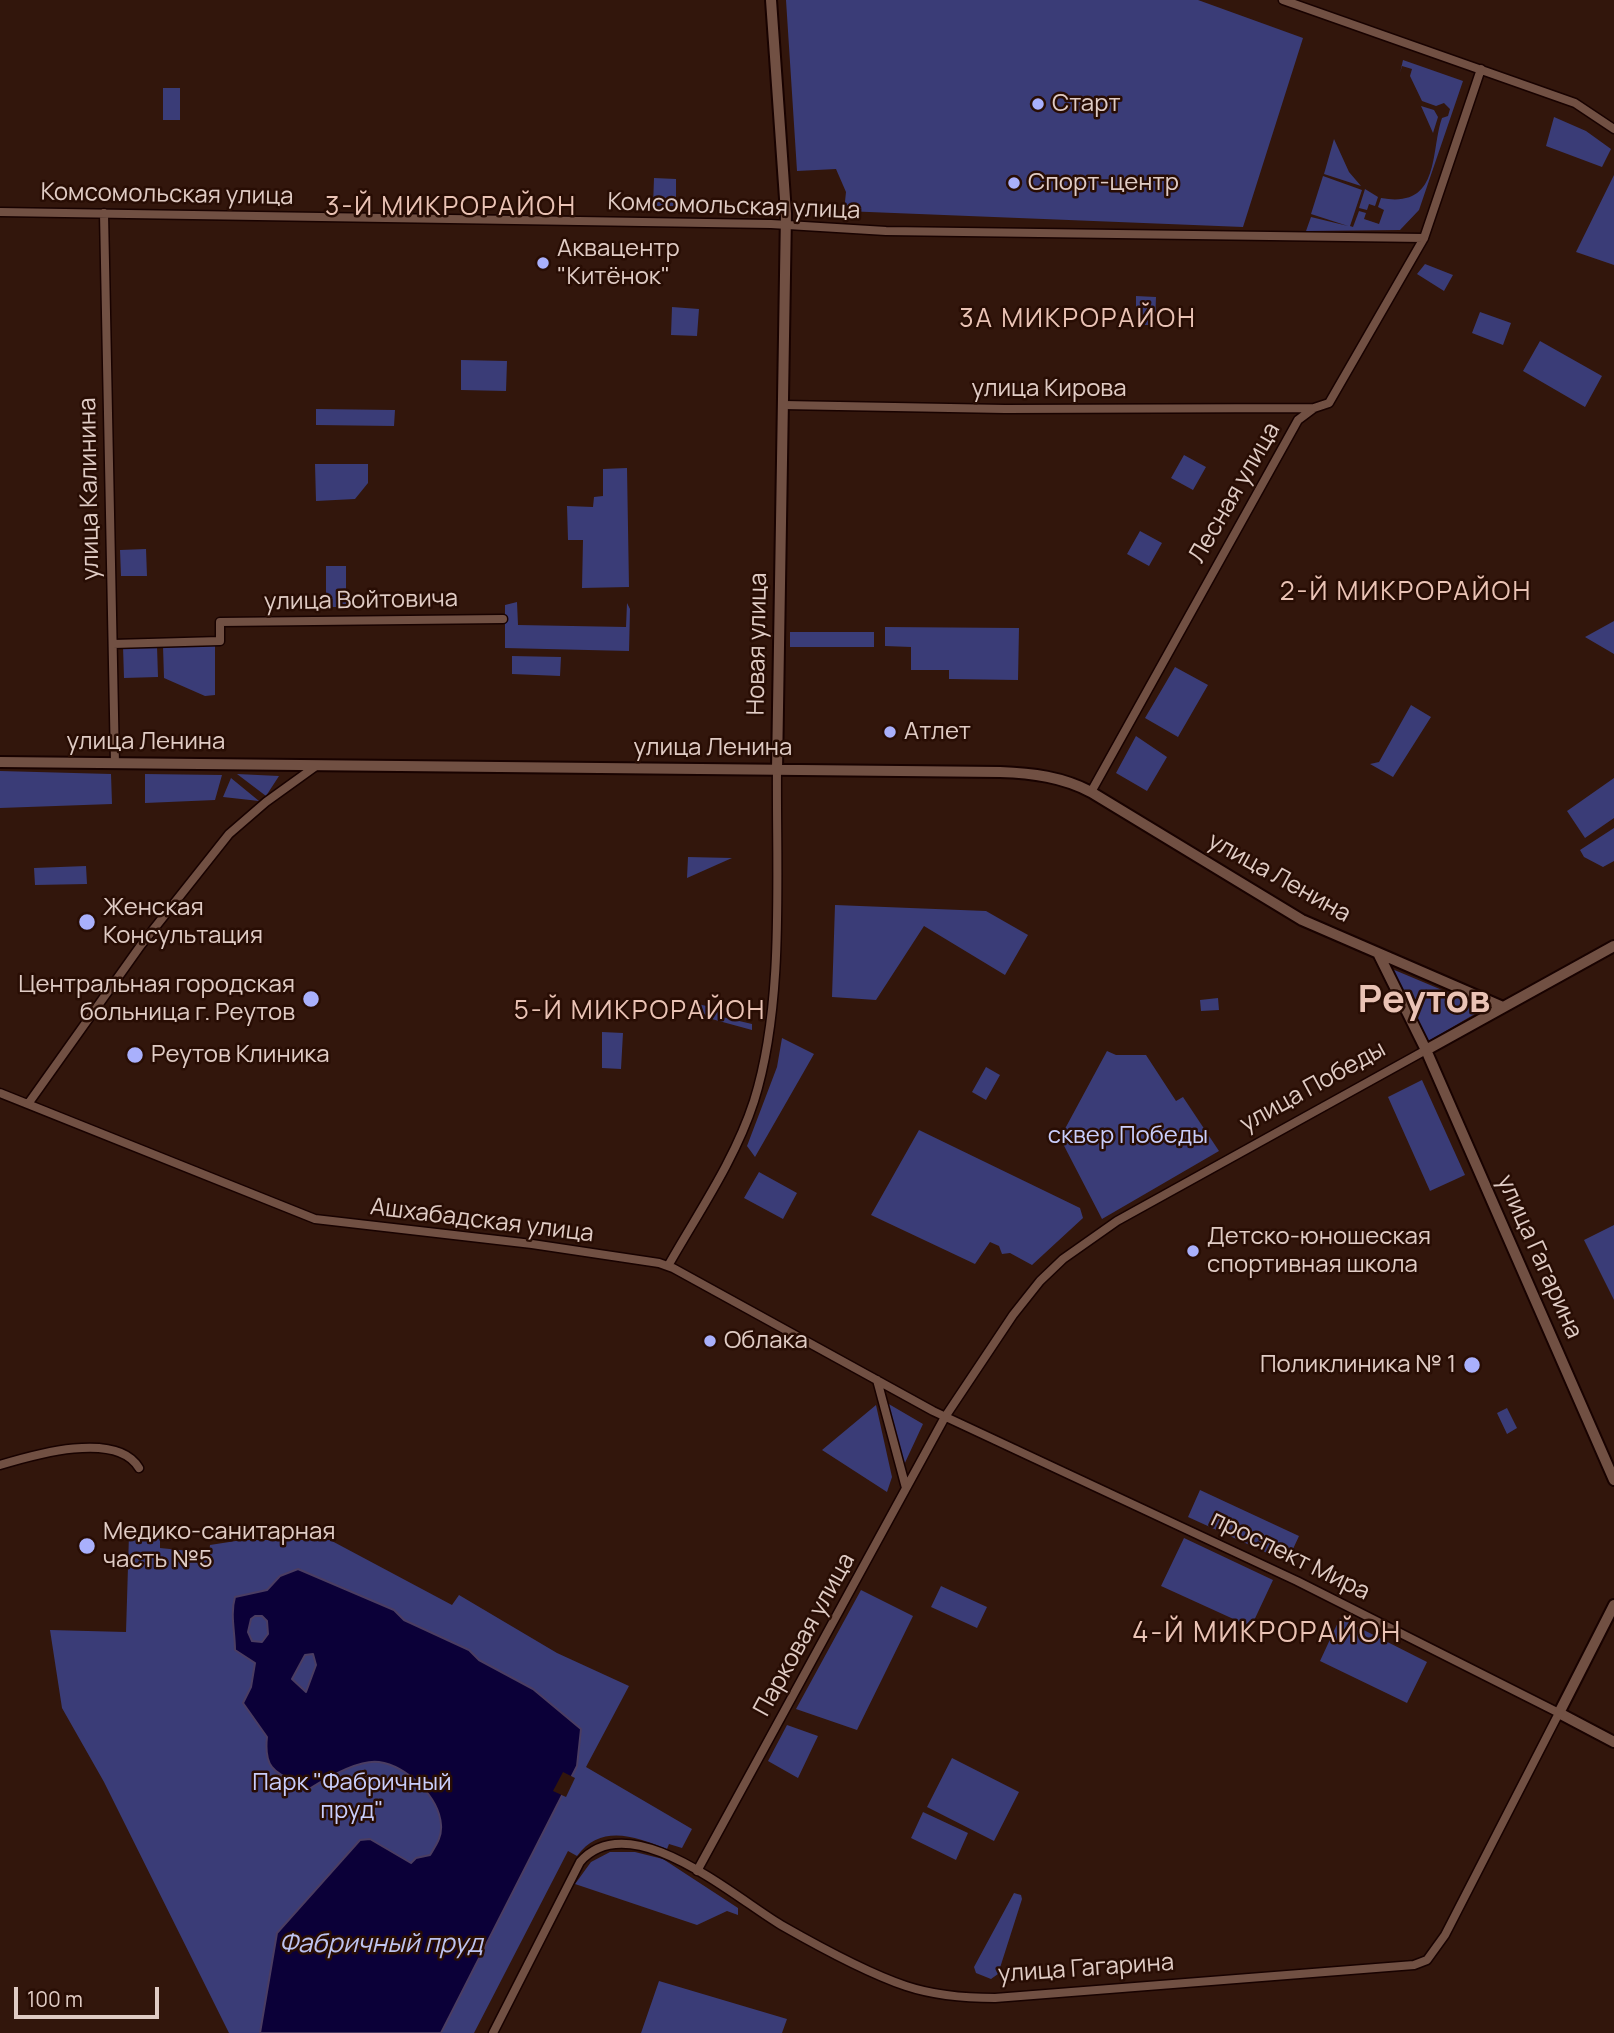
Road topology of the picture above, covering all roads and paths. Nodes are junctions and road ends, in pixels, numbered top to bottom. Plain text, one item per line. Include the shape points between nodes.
1 (771, 0) edge
2 (1283, 0) edge
3 (1481, 69) junction
4 (1614, 130) edge
5 (0, 212) edge
6 (104, 213) junction
7 (786, 225) junction
8 (1424, 238) junction
9 (783, 405) junction
10 (1314, 408) junction
11 (503, 619) dead end
12 (113, 644) junction
13 (0, 762) edge
14 (115, 764) junction
15 (319, 764) junction
16 (777, 769) junction
17 (1091, 792) junction
18 (1614, 946) edge
19 (1380, 955) junction
20 (1503, 1007) junction
21 (1426, 1050) junction
22 (0, 1093) edge
23 (28, 1104) junction
24 (668, 1266) junction
25 (877, 1380) junction
26 (945, 1416) junction
27 (0, 1465) edge
28 (139, 1468) dead end
29 (1614, 1480) edge
30 (906, 1488) junction
31 (1614, 1605) edge
32 (1559, 1713) junction
33 (1614, 1742) edge
34 (697, 1871) junction
35 (494, 2033) edge

1 - 7 street, Новая улица
2 - 3 street
3 - 4 street via 1575,103
3 - 8 street, Лесная улица
5 - 6 street, Комсомольская улица
6 - 7 street, Комсомольская улица
6 - 12 street, улица Калинина
7 - 8 street, Комсомольская улица
7 - 9 street, Новая улица
8 - 10 street, Лесная улица via 1329,403
9 - 10 street, улица Кирова
9 - 16 street, Новая улица
10 - 17 street, Лесная улица via 1298,420
11 - 12 street, улица Войтовича via 220,622 220,642
12 - 14 street, улица Калинина
13 - 14 street, улица Ленина
14 - 15 street, улица Ленина
15 - 16 street, улица Ленина
15 - 23 street via 229,834 141,945
16 - 17 street, улица Ленина via 1013,772 1061,779
16 - 24 street, Новая улица via 774,980 764,1064 747,1119 727,1162
17 - 19 street, улица Ленина via 1302,920
18 - 20 street, улица Победы
19 - 20 street, улица Ленина
19 - 21 street
20 - 21 street, улица Победы
21 - 26 street, улица Победы via 1117,1221 1063,1259 1019,1306
21 - 29 street, улица Гагарина
22 - 23 street, Ашхабадская улица
23 - 24 street, Ашхабадская улица via 315,1219 533,1244
24 - 25 street, Ашхабадская улица
25 - 26 street, Ашхабадская улица
25 - 30 street
26 - 30 street, Парковая улица
26 - 32 street, проспект Мира via 1297,1581
27 - 28 street via 41,1453 100,1447 127,1455
30 - 34 street, Парковая улица
31 - 32 street, улица Гагарина
32 - 33 street, проспект Мира
32 - 34 street, улица Гагарина via 1445,1935 1427,1959 1414,1965 995,1998 943,1994 905,1986 802,1937
34 - 35 street, улица Гагарина via 645,1847 604,1845 589,1852

